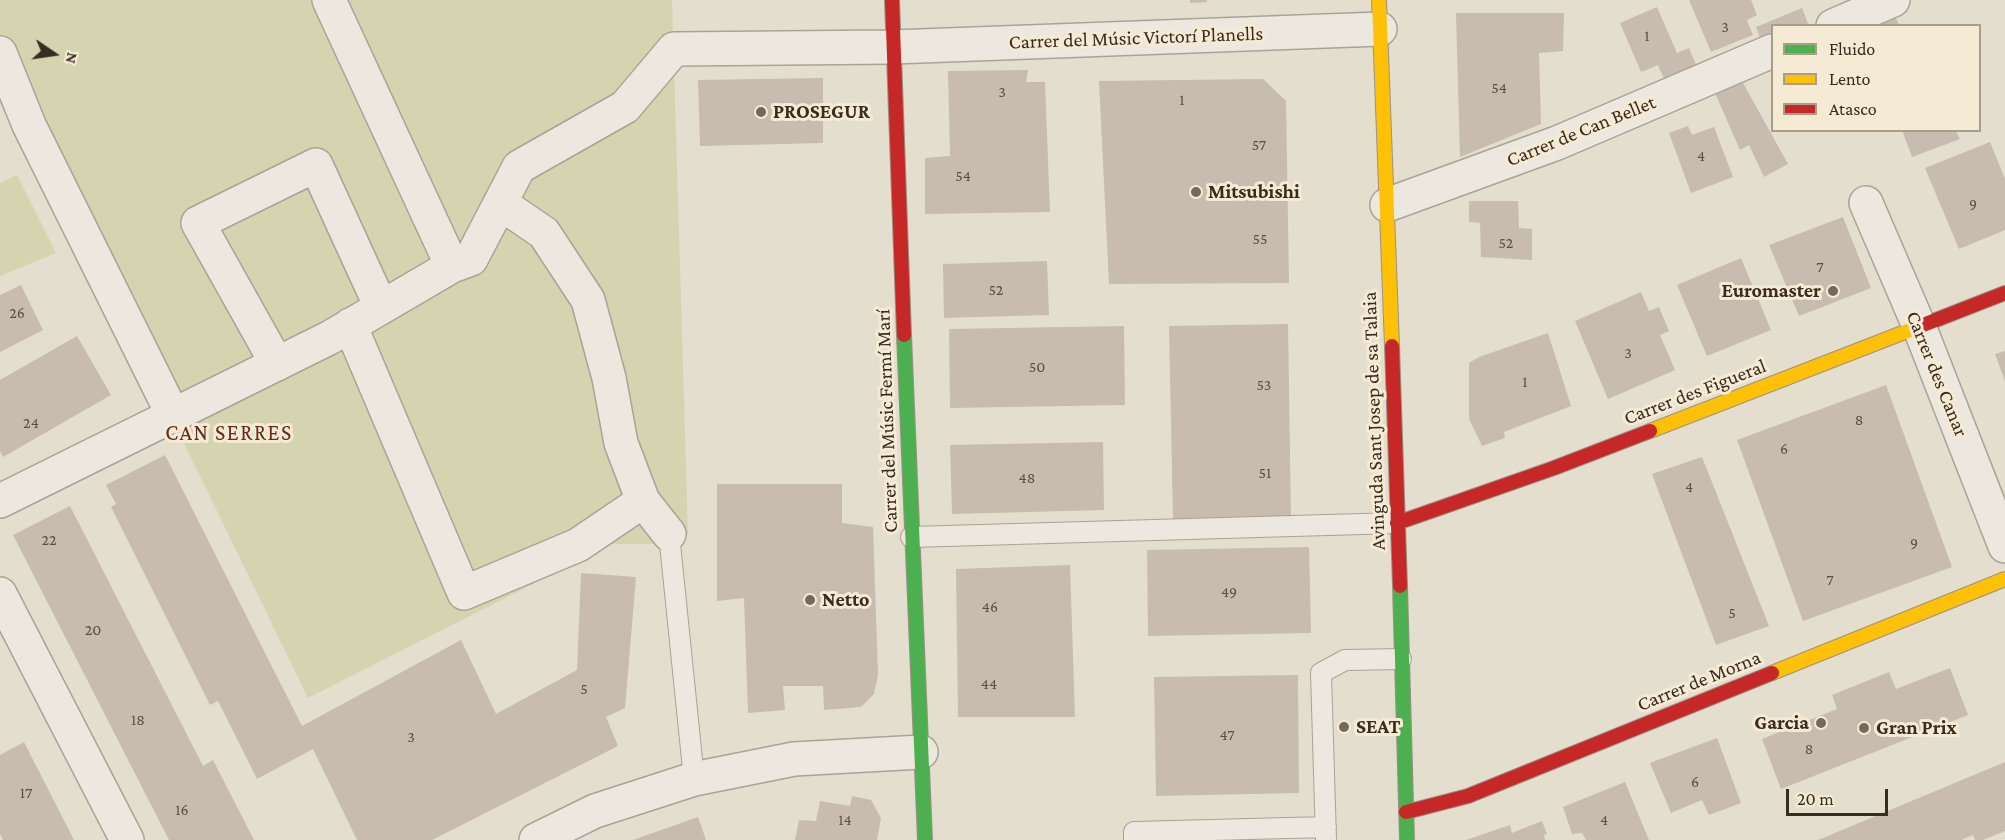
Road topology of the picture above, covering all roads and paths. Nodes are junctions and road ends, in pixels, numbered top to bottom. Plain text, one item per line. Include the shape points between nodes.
1 (329, 0) edge
2 (892, 0) edge
3 (1893, 0) edge
4 (1379, 15) edge
5 (1838, 24) edge
6 (893, 47) junction
7 (1771, 52) edge
8 (0, 53) edge
9 (500, 203) junction
10 (1866, 203) dead end
11 (1387, 205) junction
12 (452, 266) junction
13 (2005, 293) edge
14 (381, 307) junction
15 (350, 326) junction
16 (1919, 326) junction
17 (277, 364) junction
18 (173, 416) junction
19 (0, 501) edge
20 (643, 501) junction
21 (1397, 523) junction
22 (669, 534) joint
23 (911, 537) junction
24 (2005, 546) edge
25 (2005, 579) edge
26 (0, 594) edge
27 (11, 642) edge
28 (1401, 659) junction
29 (921, 752) junction
30 (694, 779) junction
31 (1406, 812) junction
32 (1326, 833) edge
33 (127, 840) edge
34 (536, 840) edge
35 (925, 840) edge
36 (1134, 840) edge
37 (1407, 840) edge

1 - 12 street
2 - 6 street, Carrer del Músic Fermí Marí
3 - 5 street
4 - 6 street, Carrer del Músic Victorí Planells
4 - 11 street, Avinguda Sant Josep de sa Talaia
6 - 9 street, Carrer del Músic Victorí Planells via 675,49 625,107 519,167
6 - 23 street, Carrer del Músic Fermí Marí
7 - 11 street, Carrer de Can Bellet via 1557,143
8 - 18 street via 29,125
9 - 12 street, Carrer del Músic Victorí Planells via 471,259
9 - 20 street via 544,233 588,300 621,443
10 - 16 street, Carrer des Canar
11 - 21 street, Avinguda Sant Josep de sa Talaia
12 - 14 street, Carrer del Músic Victorí Planells
13 - 16 street, Carrer des Figueral
14 - 15 street, Carrer del Músic Victorí Planells
14 - 17 street via 316,165 198,222
15 - 17 street, Carrer del Músic Victorí Planells
15 - 20 street via 464,594 578,545
16 - 21 street, Carrer des Figueral via 1554,468
16 - 24 street, Carrer des Canar
17 - 18 street, Carrer del Músic Victorí Planells
18 - 19 street, Carrer del Músic Victorí Planells
20 - 22 street
21 - 23 lane
21 - 28 street, Avinguda Sant Josep de sa Talaia
22 - 30 lane
23 - 29 street, Carrer del Músic Fermí Marí
25 - 31 street, Carrer de Morna via 1468,796
26 - 27 street
27 - 33 street
28 - 31 street, Avinguda Sant Josep de sa Talaia
28 - 32 lane via 1345,660 1321,673
29 - 30 street via 794,759
29 - 35 street, Carrer del Músic Fermí Marí
30 - 34 street via 595,810
31 - 37 street, Avinguda Sant Josep de sa Talaia
32 - 36 lane via 1134,832

